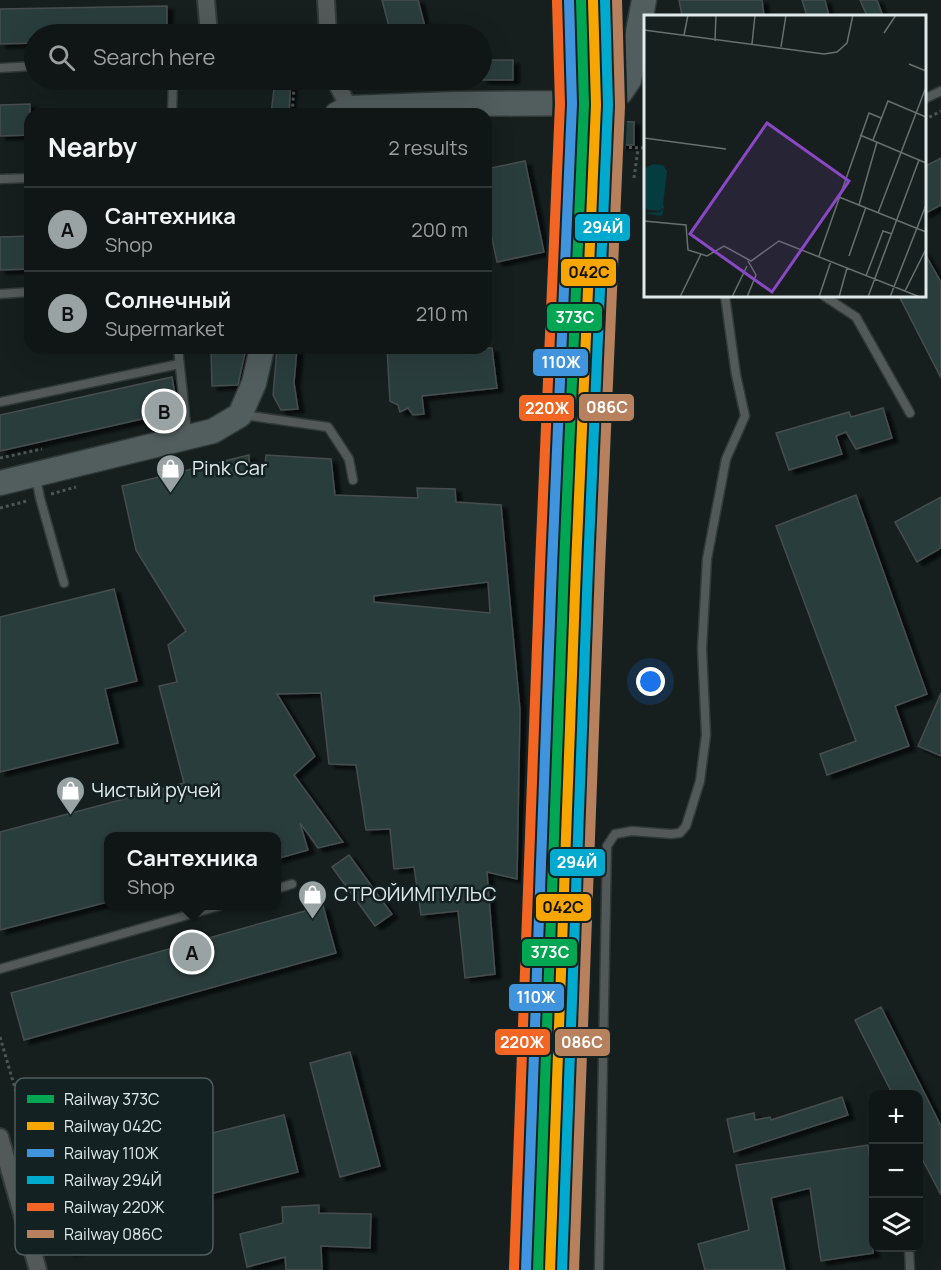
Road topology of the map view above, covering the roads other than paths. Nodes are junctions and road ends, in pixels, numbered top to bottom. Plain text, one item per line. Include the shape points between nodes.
1 (206, 0) edge
2 (326, 0) edge
3 (644, 0) edge
4 (208, 24) edge
5 (327, 24) edge
6 (24, 67) edge
7 (0, 68) edge
8 (173, 90) edge
9 (338, 90) edge
10 (941, 91) edge
11 (926, 98) edge
12 (172, 108) edge
13 (342, 108) edge
14 (439, 108) edge
15 (24, 178) edge
16 (0, 179) edge
17 (24, 292) edge
18 (0, 294) edge
19 (725, 297) edge
20 (826, 297) edge
21 (178, 354) edge
22 (261, 354) edge
23 (178, 364) junction
24 (0, 402) edge
25 (910, 412) dead end
26 (240, 415) junction
27 (188, 438) junction
28 (36, 474) junction
29 (353, 480) dead end
30 (0, 483) edge
31 (64, 583) dead end
32 (292, 884) dead end
33 (281, 887) edge
34 (205, 910) edge
35 (0, 969) edge
36 (0, 1137) edge
37 (15, 1190) edge
38 (909, 1252) edge
39 (34, 1255) edge
40 (38, 1270) edge
41 (599, 1270) edge
42 (910, 1270) edge

1 - 4 street
2 - 5 street
3 - 14 main road via 629,80 621,93 598,103
6 - 7 lane
8 - 12 lane
9 - 13 street
10 - 11 lane
15 - 16 lane
17 - 18 lane
19 - 41 lane via 745,416 726,459 707,559 702,648 706,735 700,781 686,826 680,833 615,834 607,846
20 - 25 lane via 856,317
21 - 23 lane
22 - 26 main road via 254,383
23 - 24 lane
23 - 27 lane
26 - 27 main road via 213,431
26 - 29 lane via 328,427 349,459
27 - 28 main road
28 - 30 main road
28 - 31 lane
32 - 33 lane
34 - 35 lane
36 - 37 street
38 - 42 lane
39 - 40 street

